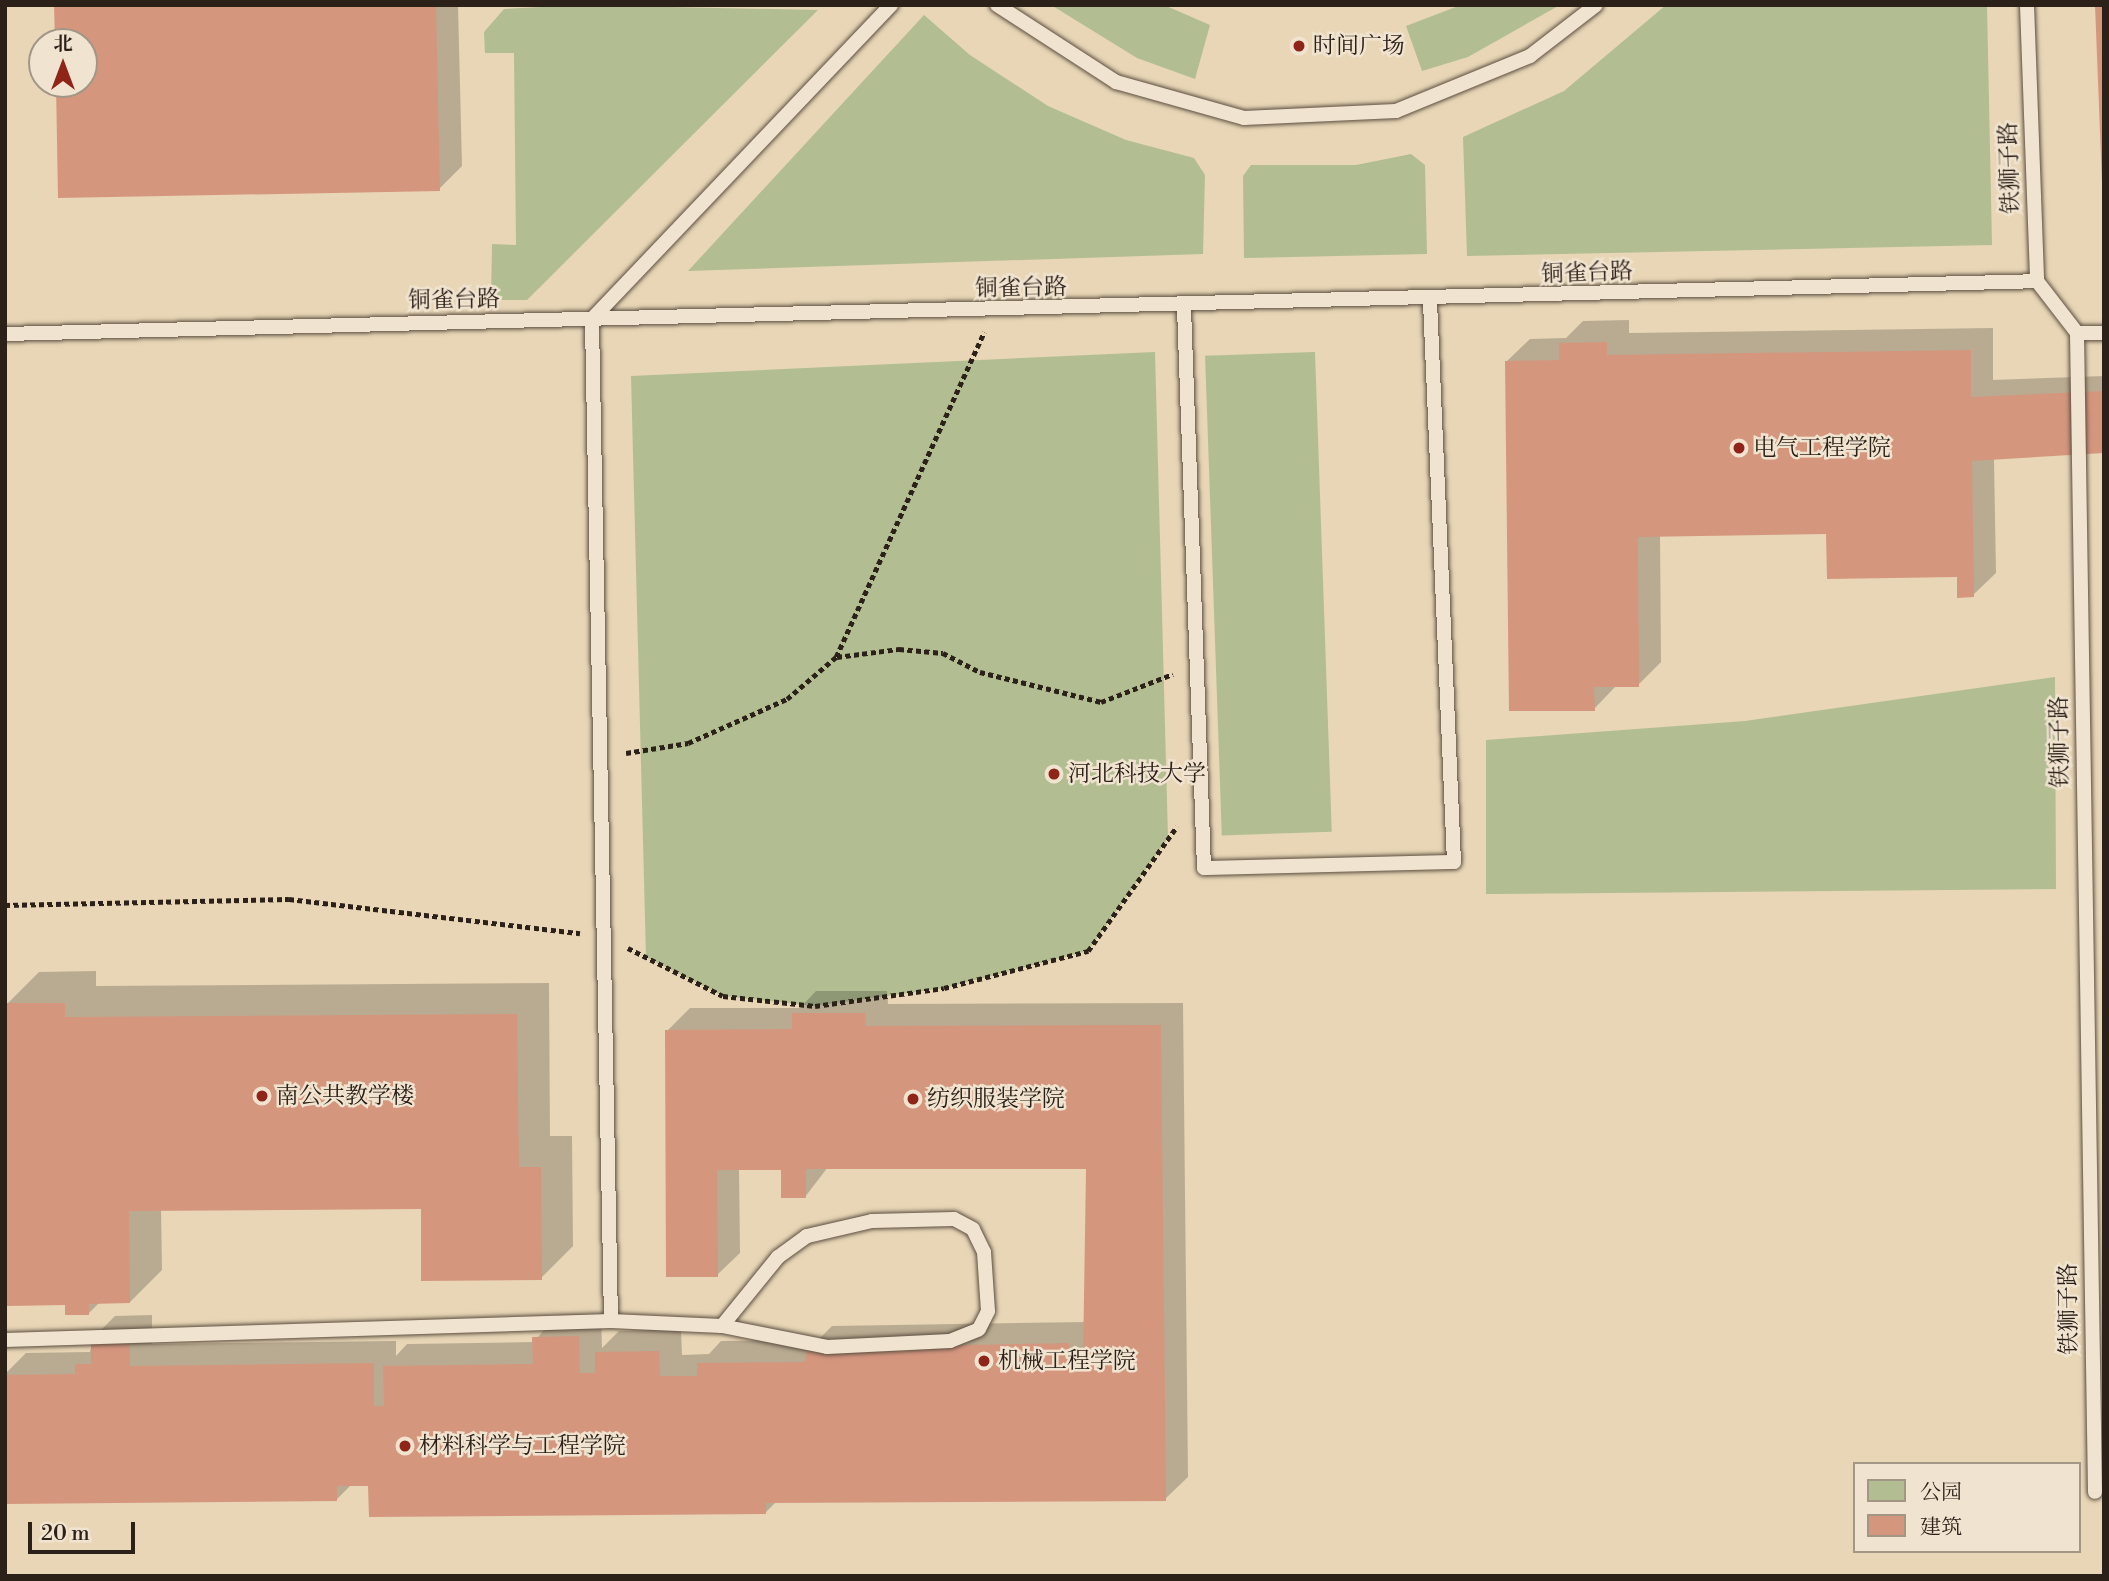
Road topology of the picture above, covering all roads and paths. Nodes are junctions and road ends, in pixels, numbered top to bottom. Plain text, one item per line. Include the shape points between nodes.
1 (891, 5) edge
2 (997, 5) edge
3 (1596, 5) edge
4 (2027, 5) edge
5 (2037, 281) junction
6 (1430, 300) junction
7 (1184, 307) junction
8 (993, 311) junction
9 (592, 320) junction
10 (2077, 333) junction
11 (2104, 333) edge
12 (5, 334) edge
13 (836, 657) junction
14 (1199, 663) junction
15 (601, 757) junction
16 (1204, 787) junction
17 (5, 905) edge
18 (604, 936) junction
19 (611, 1321) junction
20 (722, 1326) junction
21 (5, 1340) edge
22 (2095, 1492) dead end

1 - 9 lane
2 - 3 lane via 1116,82 1244,118 1396,111 1530,56
4 - 5 lane, 铁狮子路
5 - 6 lane, 铜雀台路
5 - 10 lane
6 - 7 lane, 铜雀台路
6 - 16 lane via 1454,862 1204,868
7 - 8 lane, 铜雀台路
7 - 14 lane
8 - 9 lane, 铜雀台路
8 - 13 path
9 - 12 lane, 铜雀台路
9 - 15 lane
10 - 11 lane
10 - 22 lane, 铁狮子路
13 - 14 path via 899,649 943,653 980,672 1101,702
13 - 15 path via 787,699 688,743
14 - 16 lane
15 - 18 lane
16 - 18 path via 1088,951 944,988 815,1006 723,996
17 - 18 path via 289,899
18 - 19 lane
19 - 20 lane
19 - 21 lane
20 - 20 lane via 827,1347 950,1341 979,1329 988,1311 984,1252 972,1229 954,1219 872,1221 807,1236 778,1257

